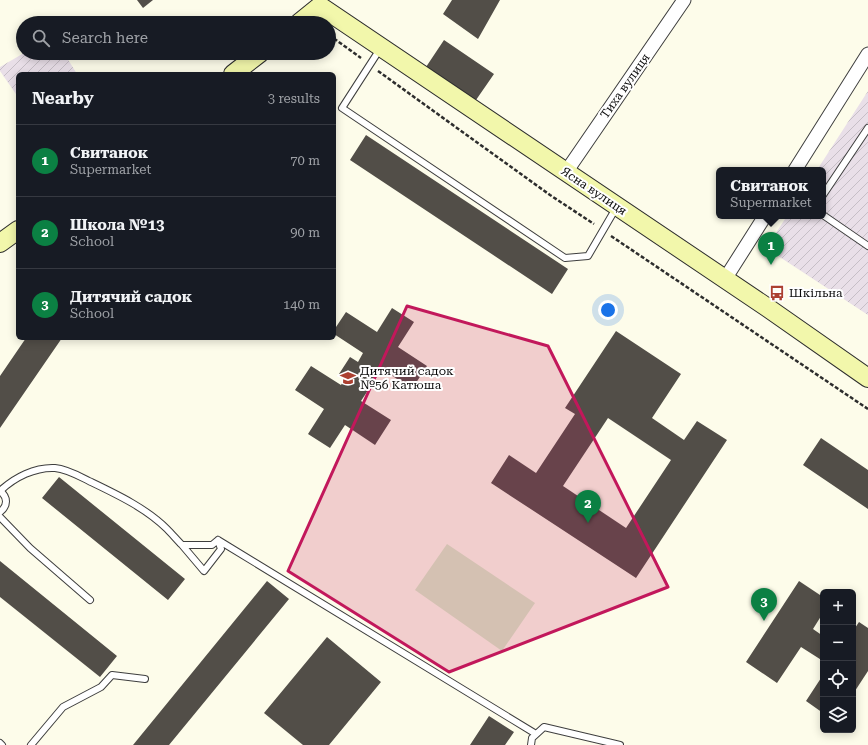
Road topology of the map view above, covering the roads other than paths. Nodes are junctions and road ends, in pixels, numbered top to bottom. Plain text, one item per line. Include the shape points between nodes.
1 (684, 0) edge
2 (320, 3) edge
3 (306, 16) edge
4 (381, 48) junction
5 (868, 54) edge
6 (251, 60) edge
7 (236, 72) edge
8 (868, 128) edge
9 (796, 167) edge
10 (566, 172) junction
11 (826, 191) edge
12 (617, 207) junction
13 (826, 217) edge
14 (763, 219) edge
15 (16, 231) edge
16 (0, 243) edge
17 (868, 246) edge
18 (725, 279) junction
19 (868, 378) edge
20 (0, 491) edge
21 (0, 512) edge
22 (0, 517) edge
23 (218, 540) junction
24 (182, 545) junction
25 (90, 600) dead end
26 (145, 679) dead end
27 (536, 734) junction
28 (31, 745) edge
29 (532, 745) edge
30 (620, 745) edge

1 - 10 street, Тиха вулиця
2 - 3 street
2 - 4 street, Ясна вулиця
4 - 10 street, Ясна вулиця
4 - 12 lane via 342,108 348,113 565,258 588,256
5 - 9 street
6 - 7 street
8 - 11 lane
10 - 12 street, Ясна вулиця
12 - 18 street, Ясна вулиця
13 - 17 lane
14 - 18 street
15 - 16 street
18 - 19 street, Ясна вулиця
20 - 21 lane via 6,497 4,509
20 - 24 lane via 8,483 39,470 56,468 71,472 141,509 166,528
22 - 25 lane via 30,548
23 - 24 lane via 212,545
23 - 24 lane via 221,549 204,571
23 - 27 lane
26 - 28 lane via 112,675 101,687 63,708
27 - 29 lane via 532,738
27 - 30 lane via 544,727

